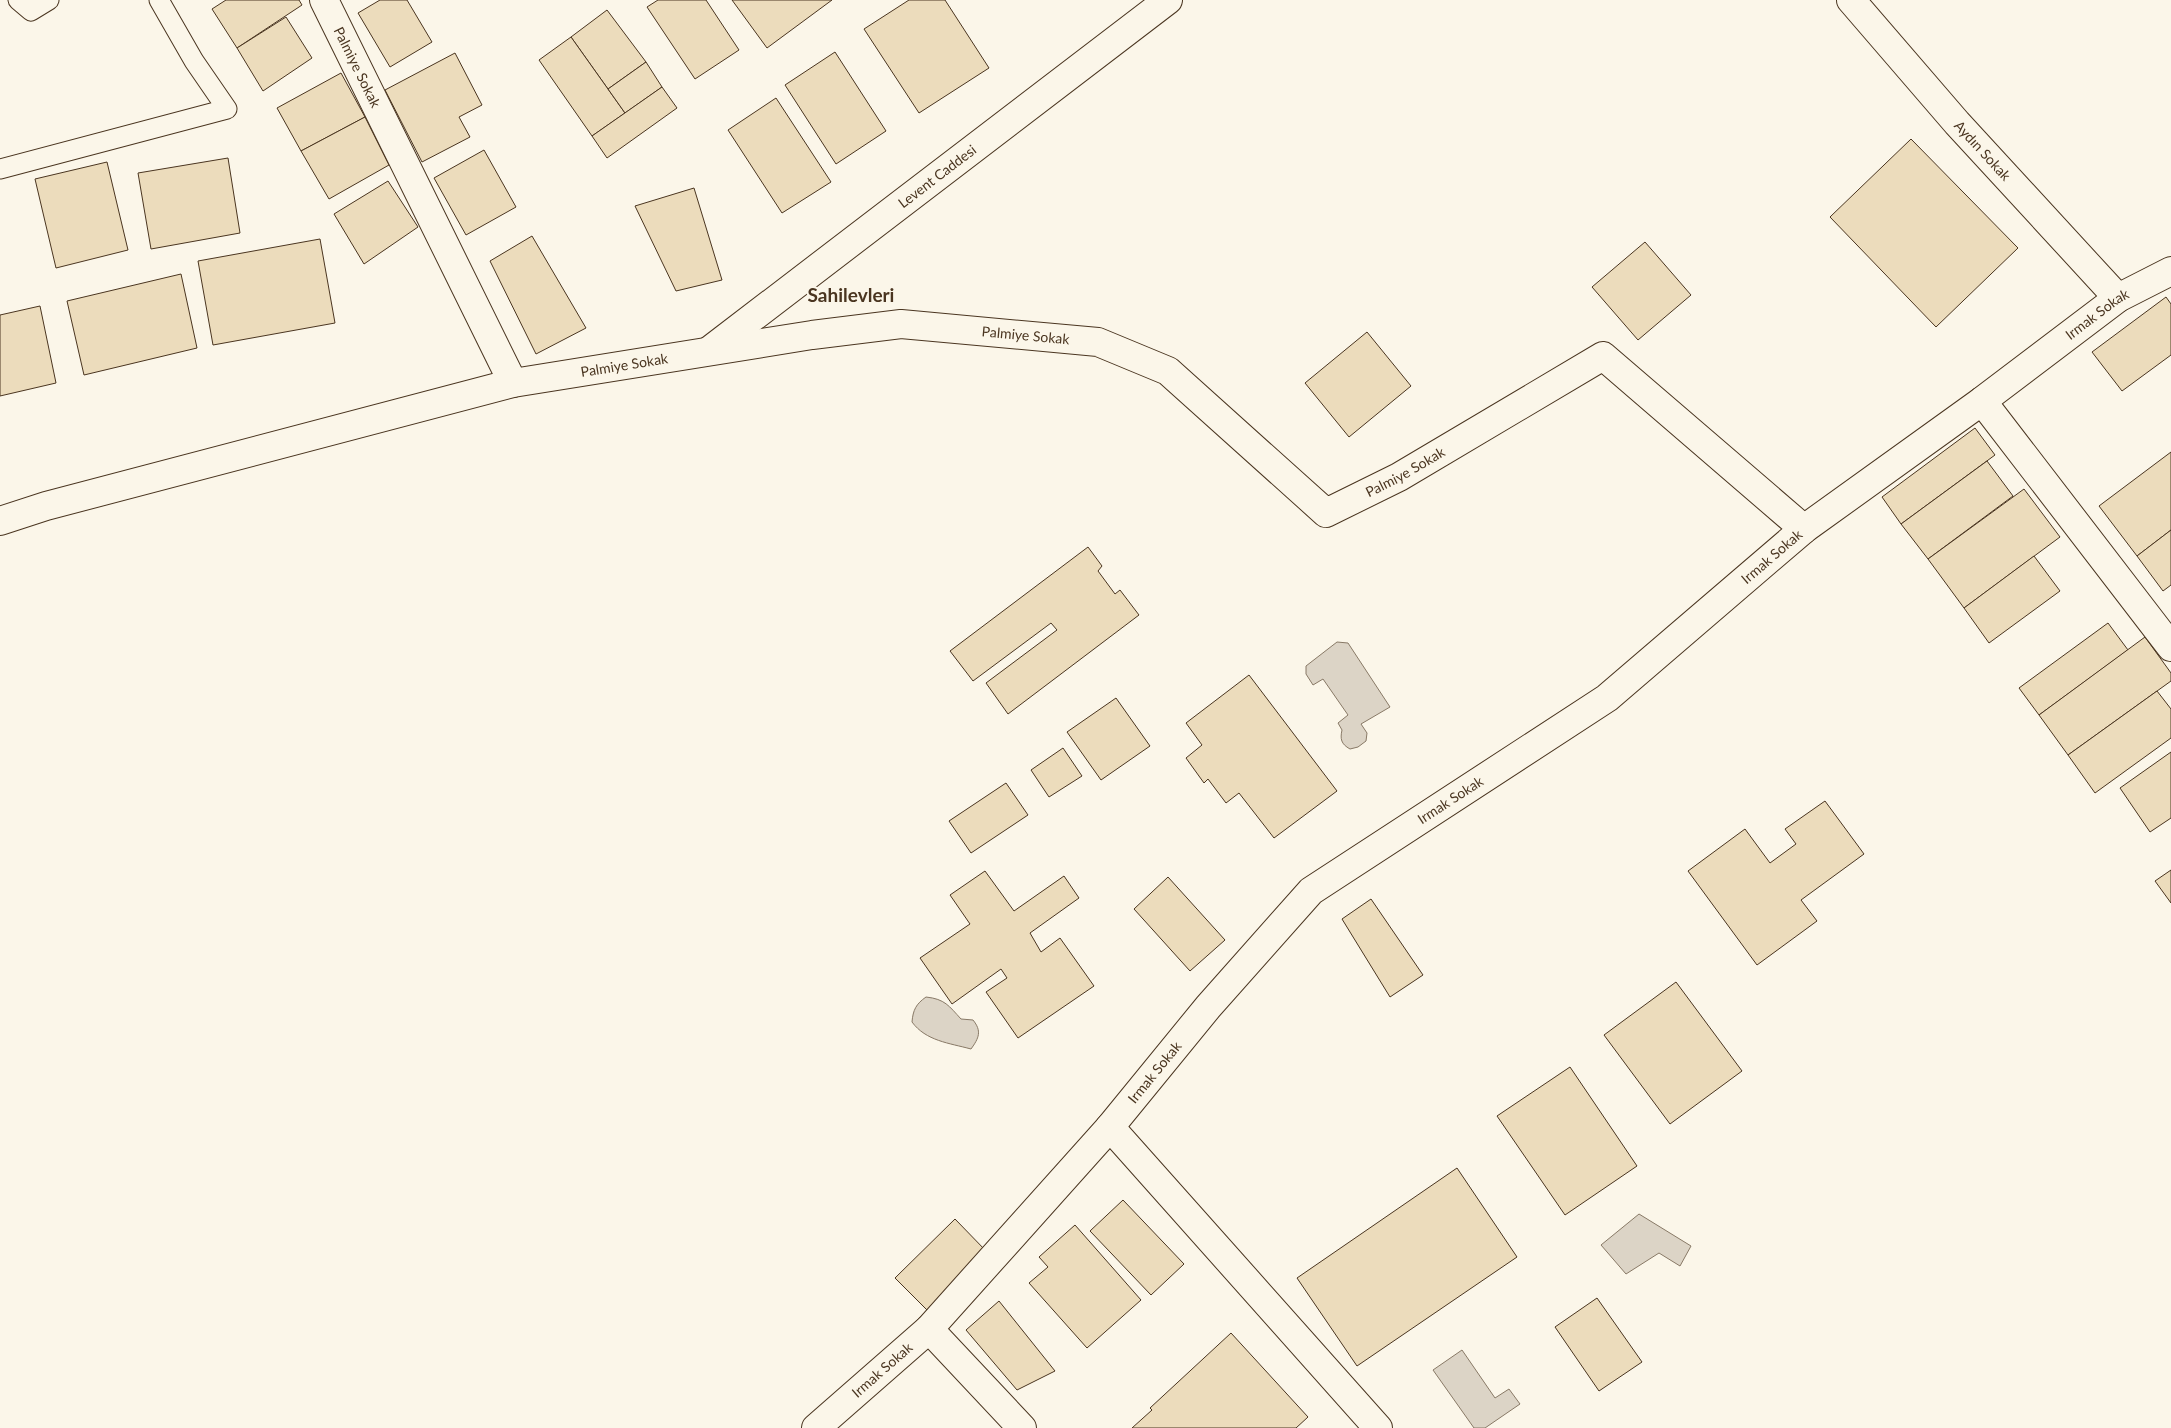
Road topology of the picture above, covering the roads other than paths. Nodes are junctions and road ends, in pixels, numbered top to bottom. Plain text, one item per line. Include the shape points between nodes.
1 (18, 0) edge
2 (49, 0) edge
3 (159, 0) edge
4 (324, 0) edge
5 (1168, 0) edge
6 (1851, 0) edge
7 (0, 169) edge
8 (2171, 271) edge
9 (2118, 298) junction
10 (707, 352) junction
11 (513, 383) junction
12 (1982, 401) junction
13 (0, 521) edge
14 (1804, 529) junction
15 (2171, 647) edge
16 (1110, 1127) junction
17 (929, 1329) junction
18 (819, 1427) edge
19 (1022, 1428) edge
20 (1378, 1428) edge

1 - 2 lane via 31,11
3 - 7 lane via 194,62 227,109
4 - 11 street, Palmiye Sokak
5 - 10 street, Levent Caddesi
6 - 9 street, Aydın Sokak via 1957,123
8 - 9 street, Irmak Sokak
9 - 12 street, Irmak Sokak
10 - 11 street, Palmiye Sokak
10 - 14 street, Palmiye Sokak via 901,324 1098,342 1168,370 1326,513 1399,477 1603,356
11 - 13 street
12 - 14 street, Irmak Sokak
12 - 15 street
14 - 16 street, Irmak Sokak via 1607,698 1311,891 1208,1008
16 - 17 street, Irmak Sokak
16 - 20 street
17 - 18 street, Irmak Sokak
17 - 19 street

